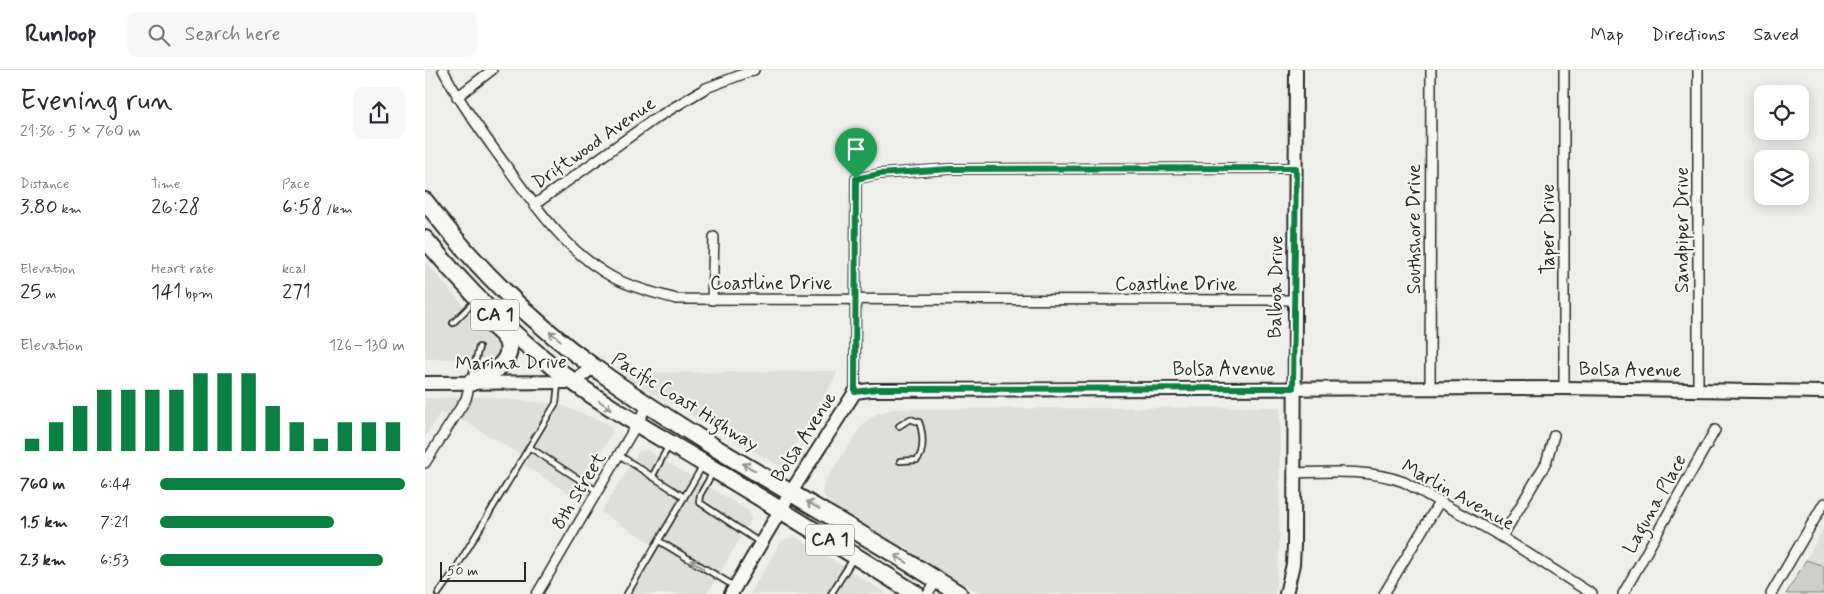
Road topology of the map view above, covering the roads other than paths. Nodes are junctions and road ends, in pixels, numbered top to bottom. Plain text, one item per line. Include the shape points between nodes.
1 (443, 70) edge
2 (492, 70) edge
3 (754, 70) edge
4 (1296, 70) edge
5 (1431, 70) edge
6 (1564, 70) edge
7 (1698, 70) edge
8 (457, 97) junction
9 (1296, 168) junction
10 (425, 201) edge
11 (534, 205) junction
12 (714, 237) dead end
13 (425, 239) edge
14 (712, 300) junction
15 (856, 300) junction
16 (1295, 300) junction
17 (475, 301) junction
18 (453, 323) dead end
19 (479, 347) dead end
20 (593, 367) junction
21 (425, 383) edge
22 (470, 383) junction
23 (566, 383) junction
24 (1293, 388) junction
25 (1429, 388) junction
26 (1564, 388) junction
27 (1698, 390) junction
28 (855, 392) junction
29 (1824, 392) edge
30 (648, 405) junction
31 (637, 425) junction
32 (899, 426) dead end
33 (1715, 430) dead end
34 (1554, 435) dead end
35 (670, 444) junction
36 (529, 448) junction
37 (619, 456) junction
38 (900, 461) dead end
39 (425, 463) edge
40 (709, 467) junction
41 (1293, 473) junction
42 (652, 477) junction
43 (598, 492) junction
44 (791, 492) junction
45 (684, 497) junction
46 (1440, 501) junction
47 (1824, 503) edge
48 (780, 510) junction
49 (1503, 537) junction
50 (659, 542) junction
51 (761, 543) junction
52 (855, 556) junction
53 (933, 587) edge
54 (733, 590) edge
55 (438, 594) edge
56 (537, 594) edge
57 (627, 594) edge
58 (831, 594) edge
59 (916, 594) edge
60 (959, 594) edge
61 (1286, 594) edge
62 (1384, 594) edge
63 (1592, 594) edge
64 (1623, 594) edge
65 (1771, 594) edge

1 - 8 street, Coastline Drive
2 - 8 street
3 - 11 street, Driftwood Avenue via 707,88 653,120
4 - 9 main road, Balboa Drive
5 - 25 street, Southshore Drive
6 - 26 street, Taper Drive
7 - 27 street, Sandpiper Drive
8 - 11 street, Coastline Drive
9 - 15 street via 950,169 879,174 856,179
9 - 16 main road, Balboa Drive
20 -> 10 highway, Pacific Coast Highway / CA 1 via 496,284
11 - 14 street, Coastline Drive via 573,250 614,278 676,299
12 - 14 street
13 - 17 highway, CA 1
14 - 15 street, Coastline Drive
15 - 16 street, Coastline Drive
15 - 28 street
16 - 24 main road, Balboa Drive
17 - 18 lane
17 - 22 highway via 504,336 508,351 502,364 494,371
17 - 23 highway, CA 1
19 - 22 lane
20 - 23 main road, Marina Drive
20 - 30 highway, Pacific Coast Highway / CA 1
21 - 22 main road, Marina Drive
22 - 23 main road, Marina Drive
22 - 39 street via 466,399
23 -> 31 highway, CA 1
23 - 36 lane
24 - 25 main road, Bolsa Avenue
24 - 28 main road, Bolsa Avenue via 877,389
24 - 41 main road, Balboa Drive
25 - 26 main road, Bolsa Avenue
26 - 27 main road, Bolsa Avenue
27 - 29 main road, Bolsa Avenue
28 - 44 main road, Bolsa Avenue
30 - 31 street, 8th Street
44 -> 30 highway, Pacific Coast Highway / CA 1
31 - 35 highway, CA 1
31 - 37 street, 8th Street
32 - 38 lane via 910,419 919,422 922,452 917,460
33 - 64 street, Laguna Place
34 - 49 street via 1546,462
35 - 40 highway, CA 1
35 - 42 lane
36 - 43 lane
36 - 55 lane
37 - 42 lane
37 - 43 street, 8th Street
40 - 45 lane
40 - 48 highway, CA 1
40 - 51 lane via 699,502
41 - 46 street, Marlin Avenue via 1387,476
41 - 61 main road, Balboa Drive via 1293,554
42 - 45 lane
43 - 56 street, 8th Street
44 - 48 main road, Bolsa Avenue
53 -> 44 highway, Pacific Coast Highway / CA 1
45 - 50 lane
46 - 49 street, Marlin Avenue
46 - 62 street
47 - 65 street
48 - 51 main road, Bolsa Avenue
48 - 52 highway, CA 1
49 - 63 street, Marlin Avenue
54 -> 50 lane
50 - 57 lane
51 - 54 main road, Bolsa Avenue
52 - 58 lane
52 - 59 highway, CA 1
53 - 60 highway, Pacific Coast Highway / CA 1

